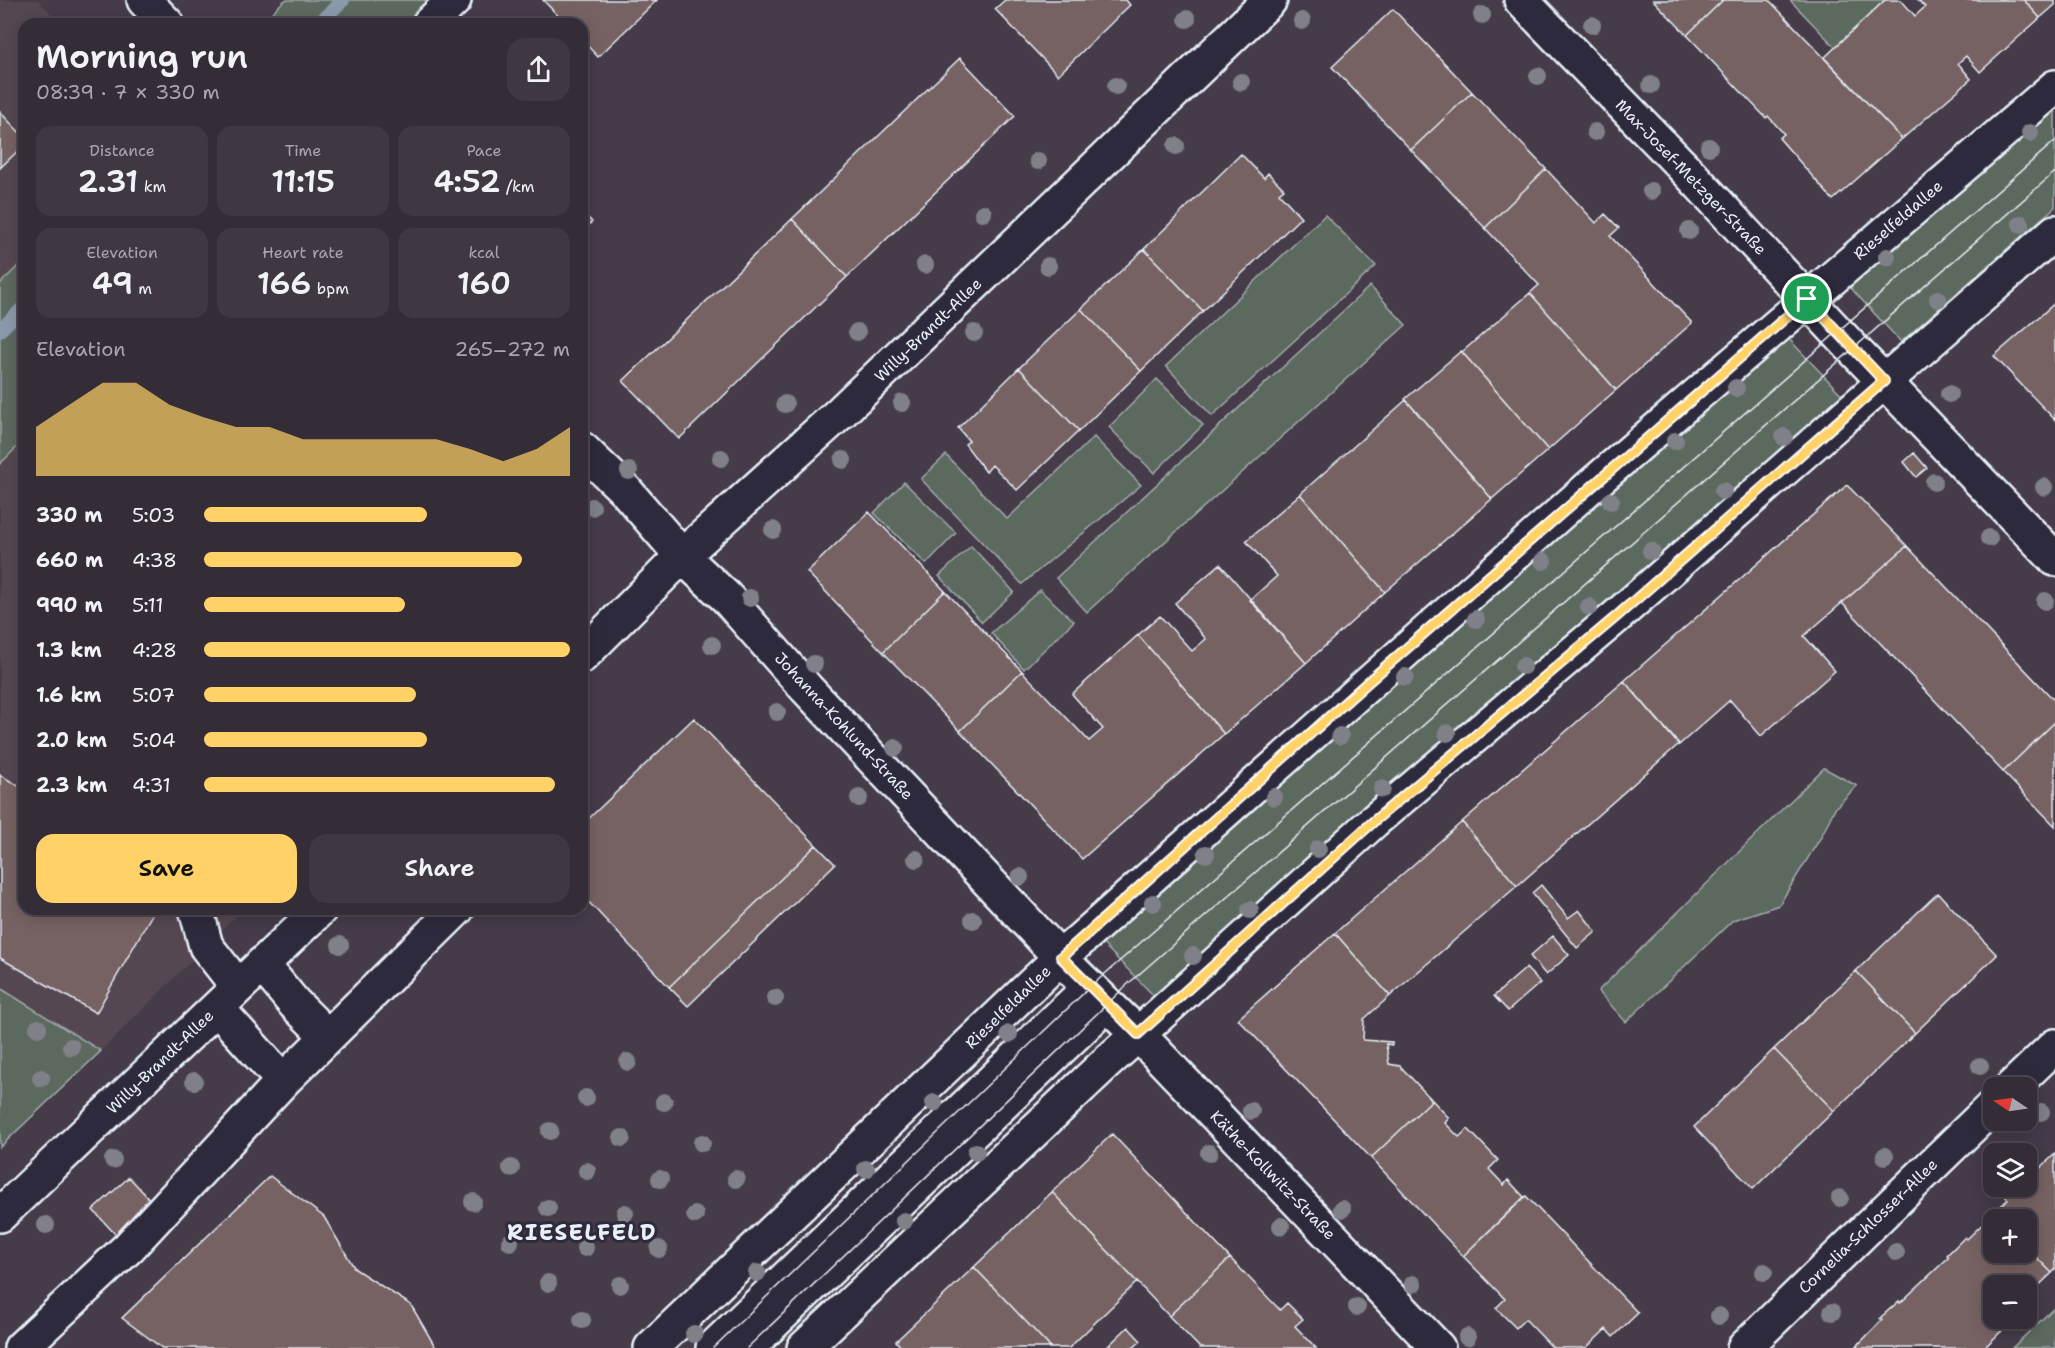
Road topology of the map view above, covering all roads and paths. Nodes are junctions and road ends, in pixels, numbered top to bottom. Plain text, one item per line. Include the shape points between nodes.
1 (144, 0) edge
2 (454, 0) edge
3 (1270, 0) edge
4 (1521, 0) edge
5 (161, 18) edge
6 (435, 18) edge
7 (2055, 87) edge
8 (2055, 232) edge
9 (1807, 299) junction
10 (1884, 381) junction
11 (588, 455) edge
12 (682, 556) junction
13 (2055, 559) edge
14 (588, 650) edge
15 (198, 915) edge
16 (314, 915) edge
17 (451, 915) edge
18 (1061, 957) junction
19 (262, 964) junction
20 (1098, 995) junction
21 (228, 998) junction
22 (1138, 1034) junction
23 (327, 1036) junction
24 (2055, 1046) edge
25 (2023, 1077) edge
26 (283, 1081) junction
27 (1983, 1115) edge
28 (0, 1215) edge
29 (21, 1348) edge
30 (651, 1348) edge
31 (713, 1348) edge
32 (747, 1348) edge
33 (804, 1348) edge
34 (1438, 1348) edge
35 (1744, 1348) edge

1 - 5 street
2 - 6 street
3 - 12 street, Willy-Brandt-Allee via 841,412
4 - 9 street, Max-Josef-Metzger-Straße
7 - 9 street, Rieselfeldallee
8 - 10 street
9 - 10 street, Max-Josef-Metzger-Straße
9 - 18 street, Rieselfeldallee via 1368,682
10 - 13 street, Max-Josef-Metzger-Straße
10 - 22 street via 1617,616 1374,821
11 - 12 street, Johanna-Kohlund-Straße via 626,491
12 - 14 street, Willy-Brandt-Allee
12 - 18 street, Johanna-Kohlund-Straße via 726,597 806,688
15 - 21 street
16 - 19 street, Willy-Brandt-Allee
17 - 23 street
18 - 20 street, Johanna-Kohlund-Straße
18 - 30 street, Rieselfeldallee
19 - 21 street, Willy-Brandt-Allee
19 - 23 street
20 - 22 street, Käthe-Kollwitz-Straße
20 - 31 street
20 - 32 street
21 - 26 street
21 - 28 street, Willy-Brandt-Allee
22 - 33 street
22 - 34 street, Käthe-Kollwitz-Straße
23 - 26 street
24 - 25 street
26 - 29 street via 129,1247
27 - 35 street, Cornelia-Schlosser-Allee

